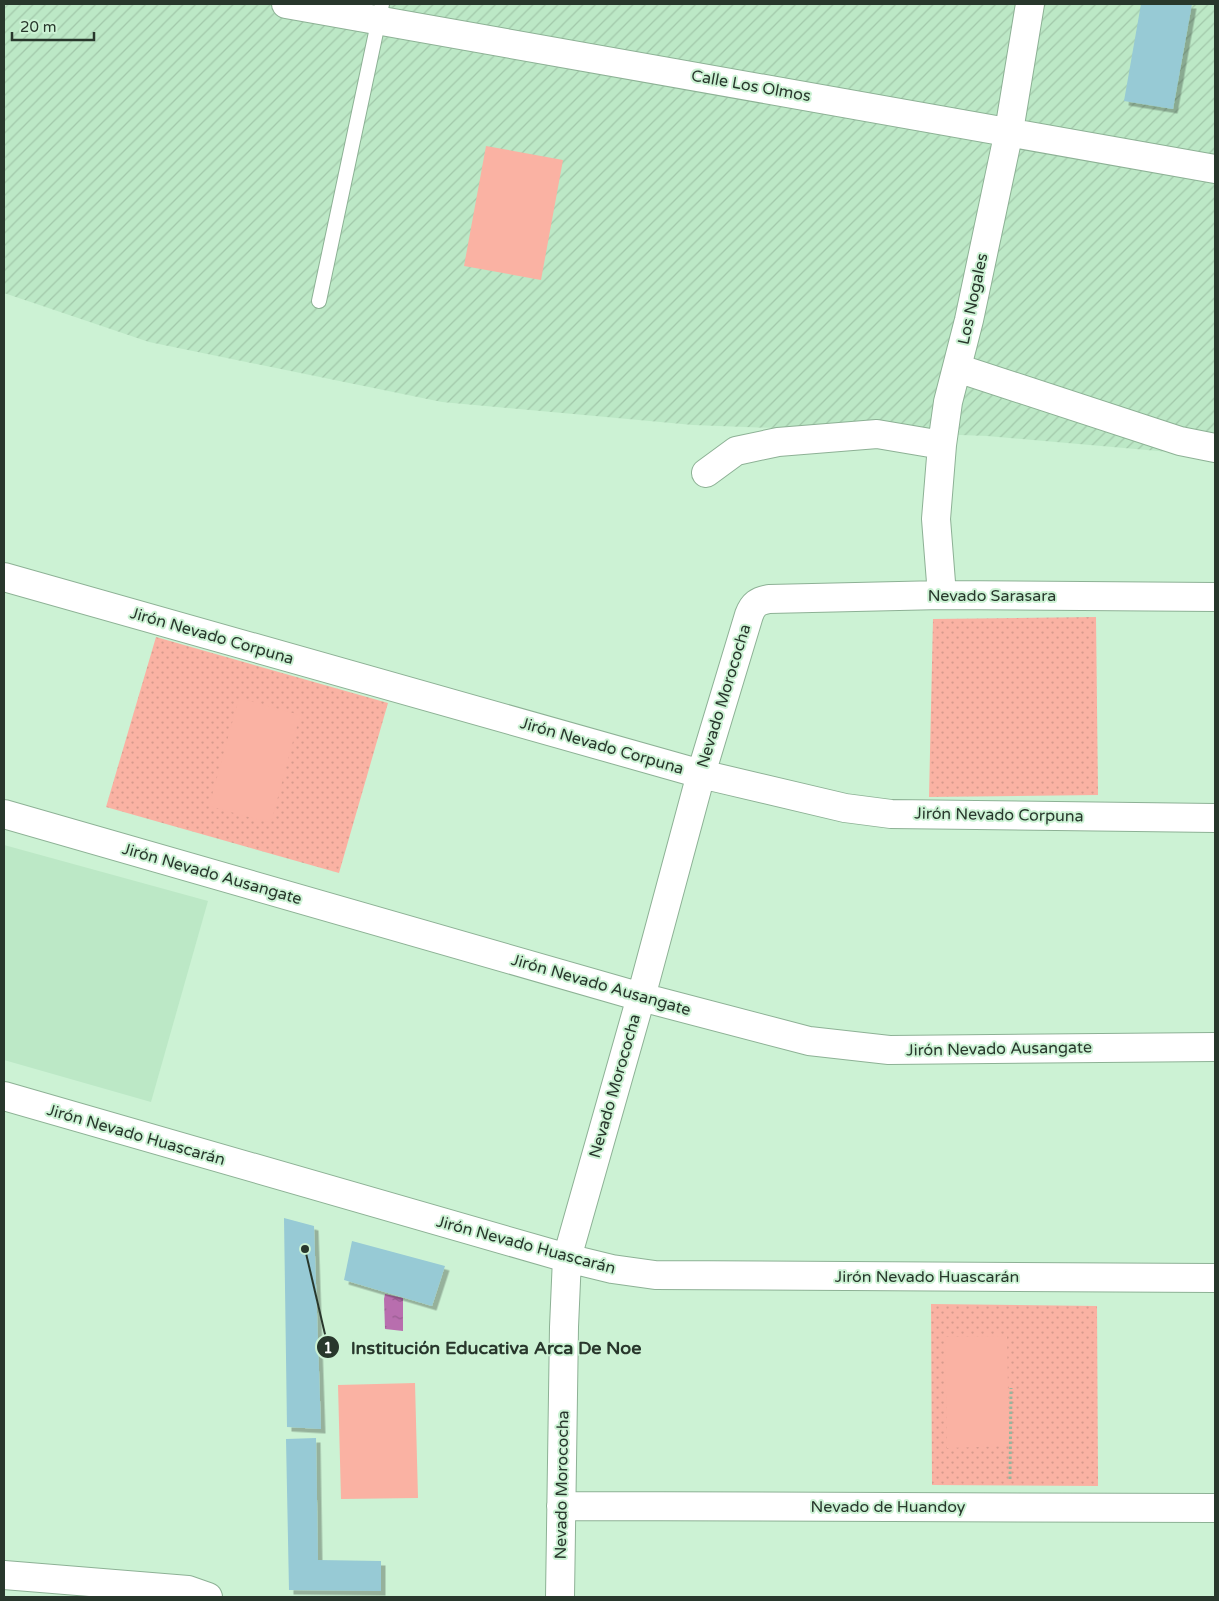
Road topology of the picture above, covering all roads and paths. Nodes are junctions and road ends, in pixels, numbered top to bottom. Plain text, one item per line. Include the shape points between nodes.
1 (286, 4) edge
2 (1030, 4) edge
3 (380, 12) edge
4 (1009, 131) junction
5 (1215, 168) edge
6 (319, 301) dead end
7 (957, 368) junction
8 (942, 445) junction
9 (1215, 448) edge
10 (706, 473) dead end
11 (4, 577) edge
12 (942, 595) junction
13 (1215, 596) edge
14 (769, 599) joint
15 (701, 774) junction
16 (4, 814) edge
17 (1215, 818) edge
18 (641, 997) junction
19 (1215, 1047) edge
20 (4, 1096) edge
21 (567, 1258) junction
22 (1215, 1278) edge
23 (1011, 1388) dead end
24 (1010, 1480) dead end
25 (561, 1506) junction
26 (1215, 1508) edge
27 (4, 1575) edge
28 (208, 1597) edge
29 (560, 1597) edge

1 - 3 street, Calle Los Olmos
2 - 4 street, Los Nogales
3 - 4 street, Calle Los Olmos
3 - 6 lane
4 - 5 street, Calle Los Olmos
4 - 7 street, Los Nogales
7 - 8 street, Los Nogales
7 - 9 street via 1180,441
8 - 10 street via 877,434 778,442 736,451
8 - 12 street, Los Nogales via 936,518
11 - 15 street, Jirón Nevado Corpuna
12 - 13 street, Nevado Sarasara
12 - 14 street, Nevado Sarasara
14 - 15 street, Nevado Morococha via 754,605 749,615
15 - 17 street, Jirón Nevado Corpuna via 845,808 891,814
15 - 18 street, Nevado Morococha
16 - 18 street, Jirón Nevado Ausangate
18 - 19 street, Jirón Nevado Ausangate via 809,1041 889,1050
18 - 21 street, Nevado Morococha
20 - 21 street, Jirón Nevado Huascarán
21 - 22 street, Jirón Nevado Huascarán via 655,1275
21 - 25 street, Nevado Morococha
23 - 24 path
25 - 26 street, Nevado de Huandoy
25 - 29 street, Nevado Morococha
27 - 28 street via 188,1590

